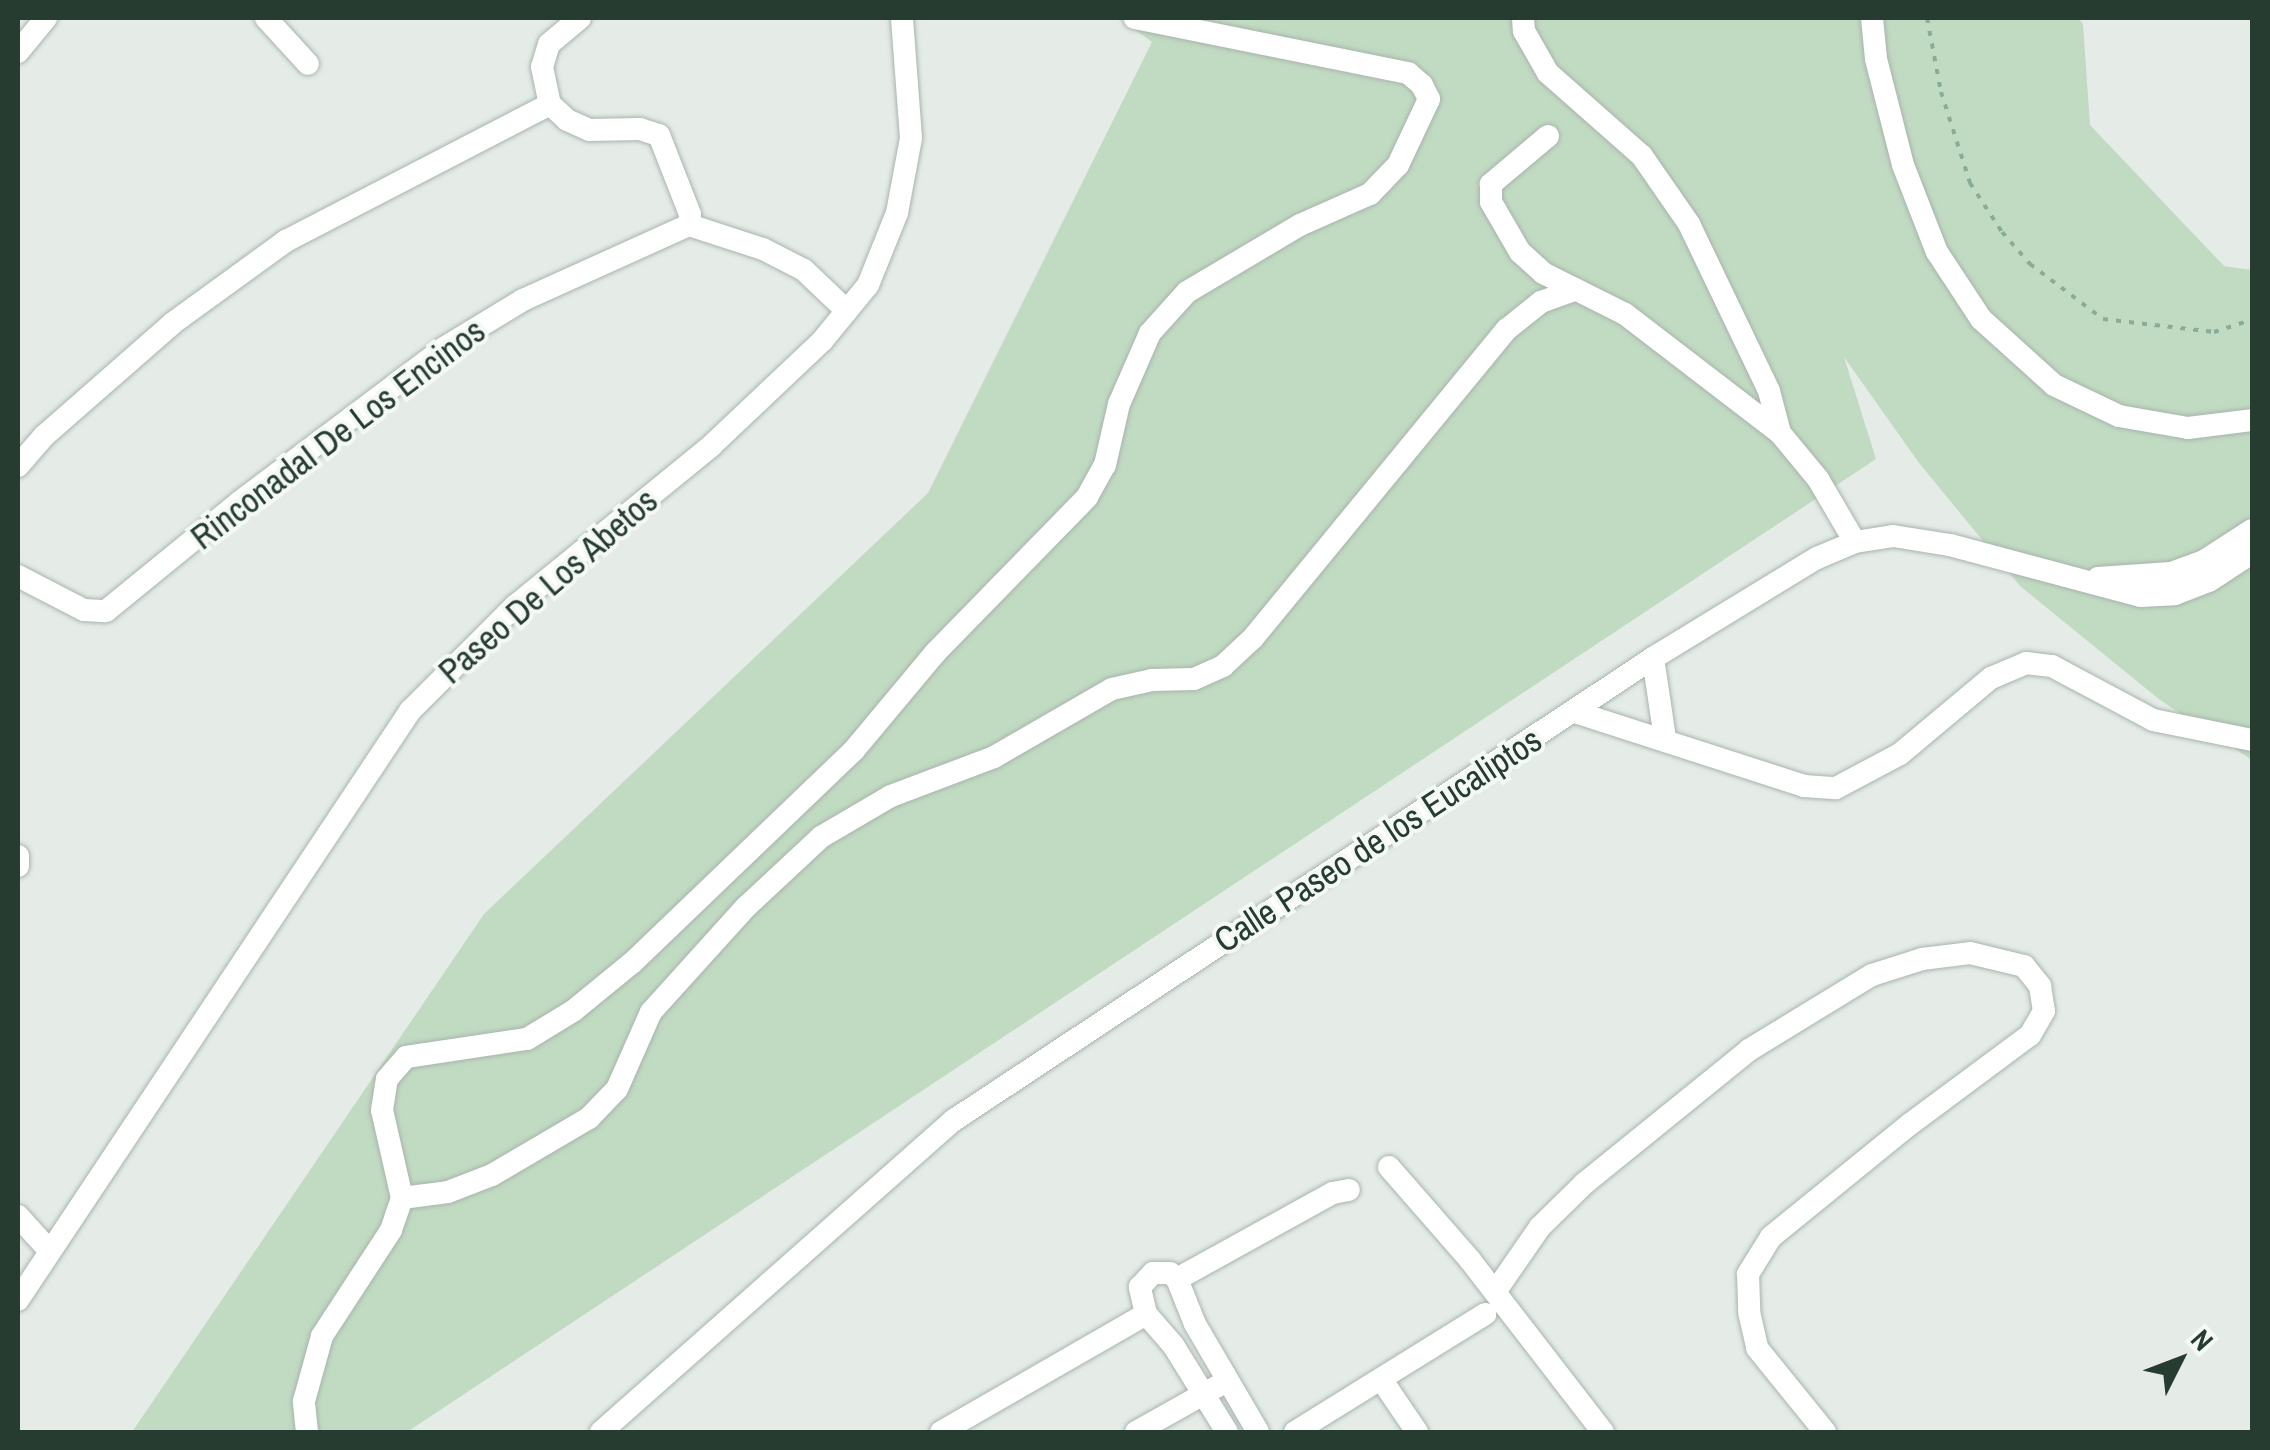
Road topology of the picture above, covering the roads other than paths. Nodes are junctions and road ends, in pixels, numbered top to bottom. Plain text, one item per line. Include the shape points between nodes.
1 (46, 18) edge
2 (266, 18) edge
3 (580, 18) edge
4 (902, 18) edge
5 (1134, 18) edge
6 (1522, 18) edge
7 (1872, 18) edge
8 (18, 52) edge
9 (308, 64) dead end
10 (550, 104) junction
11 (1548, 136) dead end
12 (689, 225) junction
13 (1576, 290) junction
14 (847, 311) junction
15 (2252, 420) edge
16 (1780, 433) junction
17 (18, 466) edge
18 (2252, 530) edge
19 (1854, 542) junction
20 (2252, 554) edge
21 (18, 576) edge
22 (2079, 580) junction
23 (1652, 658) junction
24 (1575, 712) junction
25 (1665, 738) junction
26 (2252, 740) edge
27 (18, 856) edge
28 (18, 866) edge
29 (1389, 1167) dead end
30 (1349, 1190) dead end
31 (402, 1198) junction
32 (18, 1216) edge
33 (48, 1248) junction
34 (1177, 1279) junction
35 (18, 1300) edge
36 (1490, 1303) junction
37 (1146, 1314) junction
38 (1230, 1379) junction
39 (1381, 1379) junction
40 (1205, 1392) junction
41 (307, 1432) edge
42 (601, 1432) edge
43 (941, 1432) edge
44 (1136, 1432) edge
45 (1227, 1432) edge
46 (1258, 1432) edge
47 (1295, 1432) edge
48 (1417, 1432) edge
49 (1602, 1432) edge
50 (1824, 1432) edge

1 - 8 street
2 - 9 street
3 - 10 street via 549,44 542,67
4 - 14 street, Paseo De Los Abetos via 911,138 897,213 868,285
5 - 31 street via 1408,73 1429,99 1398,165 1370,194 1300,225 1187,292 1150,333 1119,404 1104,465 1086,497 935,653 854,750 632,962 527,1039 406,1057 387,1079 382,1110
6 - 16 street via 1548,73 1642,156 1689,224 1768,391
7 - 15 street via 1903,164 1937,252 1981,319 2054,386 2118,416 2188,428
10 - 12 street via 589,130 659,135
10 - 17 street via 286,241 173,323
11 - 13 street via 1496,176 1489,192 1520,252
12 - 14 street via 804,270
12 - 21 street, RinconadaI De Los Encinos via 524,300 444,348 106,611 84,610
13 - 16 street via 1625,314
13 - 31 street via 1541,302 1506,330 1223,666 1194,679 1112,688 994,758 891,796 820,838 746,906 651,1012 618,1088 589,1118 492,1175 448,1192
14 - 33 street, Paseo De Los Abetos via 711,446 514,606 410,711
16 - 19 street via 1818,478
18 - 22 street via 2204,561 2170,573
19 - 22 street, Calle Paseo de los Eucaliptos via 1893,536 1950,545
19 - 23 street, Calle Paseo de los Eucaliptos
20 - 22 street, Calle Paseo de los Eucaliptos via 2176,594 2140,596
23 - 24 street, Calle Paseo de los Eucaliptos
23 - 25 street
24 - 25 street
24 - 42 street, Calle Paseo de los Eucaliptos via 954,1120
25 - 26 street via 1824,789 1855,780 1937,726 1991,678 2026,663 2052,666 2153,720
27 - 28 street
29 - 36 street
30 - 34 street via 1333,1192
31 - 41 street via 391,1230 322,1336 304,1401
32 - 33 street
33 - 35 street, Paseo De Los Abetos
34 - 37 street via 1162,1271 1145,1278 1140,1287
34 - 38 street via 1195,1324
36 - 39 street
36 - 49 street
36 - 50 street via 1540,1227 1584,1183 1749,1050 1872,976 1922,959 1970,953 2024,966 2040,986 2044,1011 2030,1035 1770,1236 1748,1274 1757,1348
37 - 40 street
37 - 43 street
38 - 40 street
38 - 46 street
39 - 47 street
39 - 48 street
40 - 44 street
40 - 45 street

